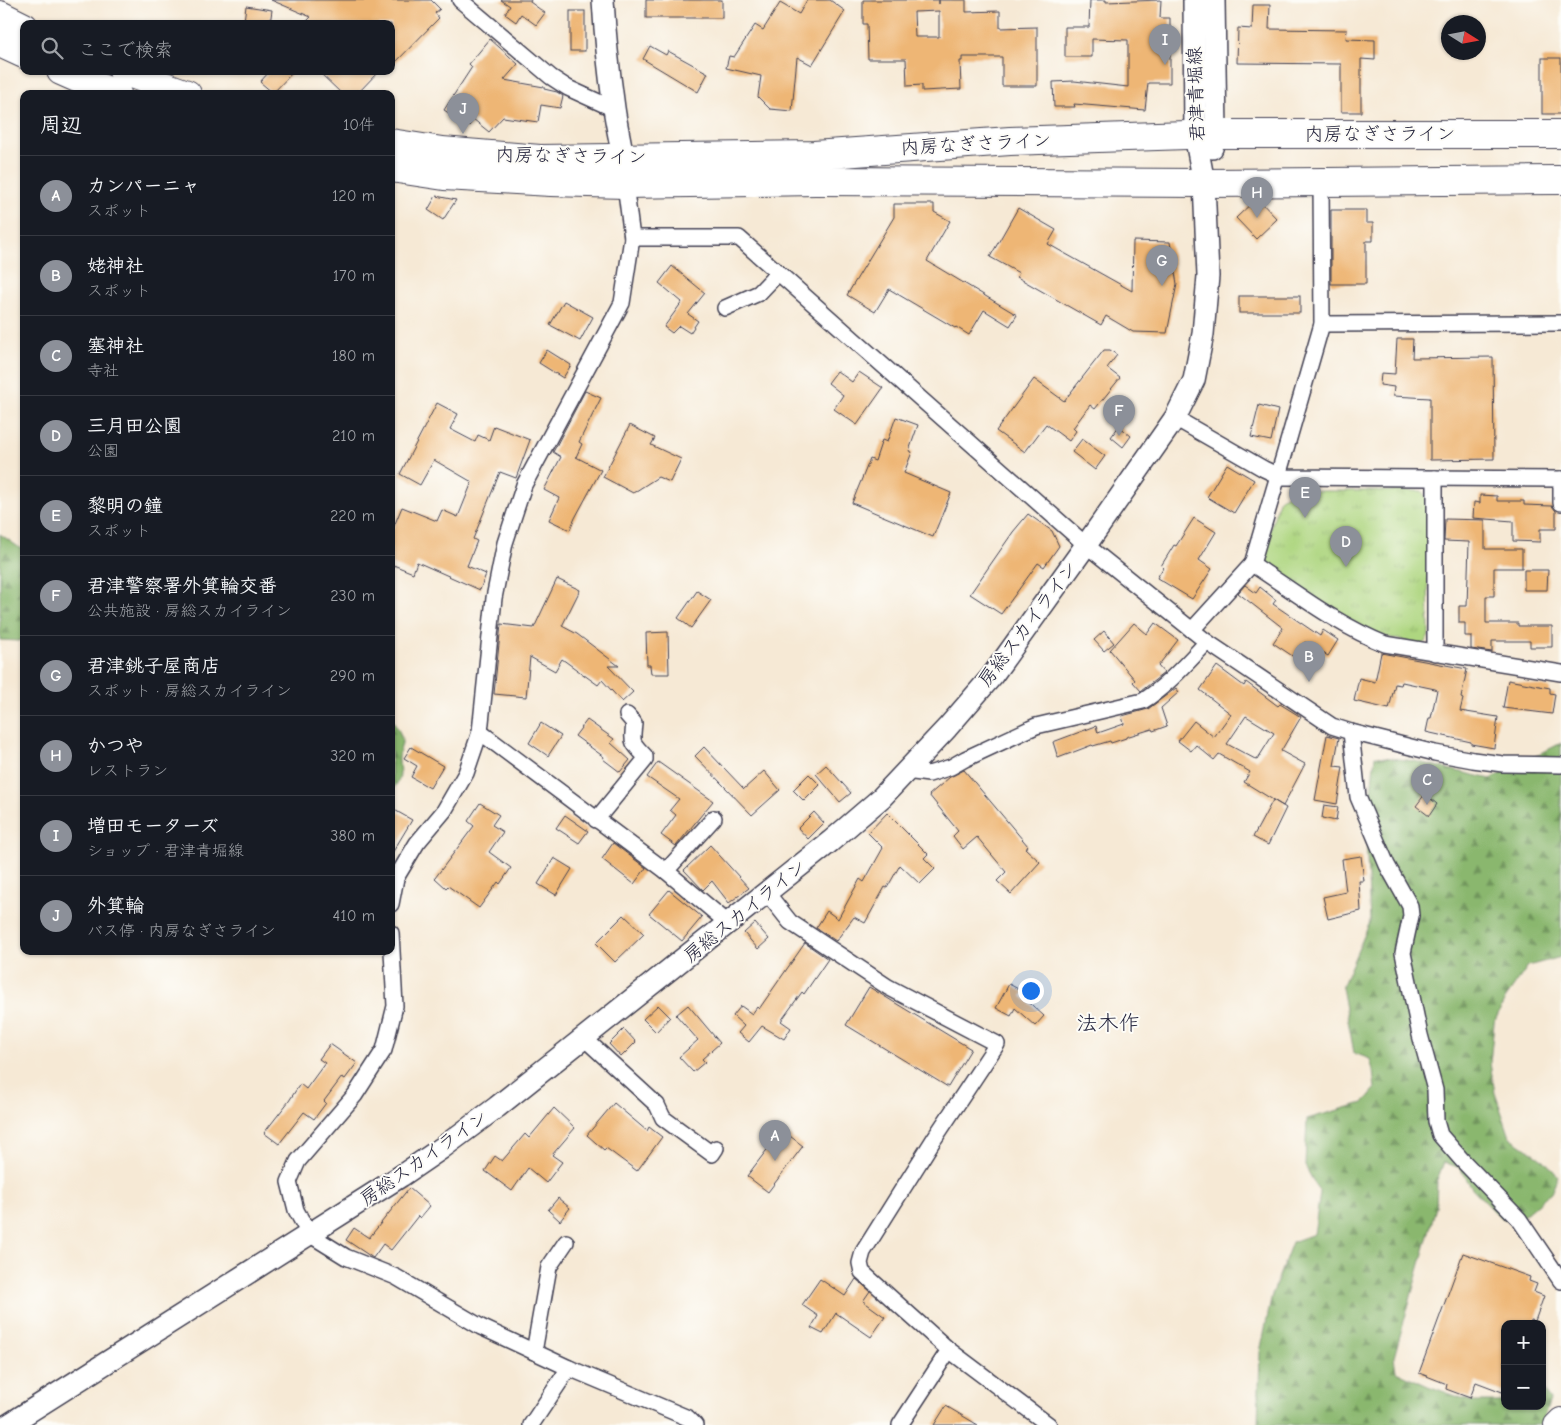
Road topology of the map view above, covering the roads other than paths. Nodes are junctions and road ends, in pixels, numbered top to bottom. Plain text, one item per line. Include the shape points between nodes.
1 (460, 0) edge
2 (603, 0) edge
3 (1194, 0) edge
4 (1214, 0) edge
5 (0, 15) edge
6 (20, 25) edge
7 (0, 43) edge
8 (20, 52) edge
9 (71, 75) edge
10 (134, 75) edge
11 (106, 90) edge
12 (176, 90) edge
13 (614, 109) junction
14 (1205, 134) junction
15 (1561, 134) edge
16 (395, 144) edge
17 (395, 169) edge
18 (624, 171) junction
19 (1561, 180) edge
20 (1321, 182) junction
21 (1204, 183) junction
22 (632, 238) junction
23 (778, 273) junction
24 (725, 308) dead end
25 (1561, 323) edge
26 (1322, 324) junction
27 (1175, 418) junction
28 (1278, 475) junction
29 (1435, 478) junction
30 (1561, 479) edge
31 (1561, 503) edge
32 (1086, 545) junction
33 (1252, 564) junction
34 (1192, 630) junction
35 (1207, 642) junction
36 (1435, 653) junction
37 (1561, 673) edge
38 (627, 715) dead end
39 (480, 732) junction
40 (1351, 732) junction
41 (1561, 765) edge
42 (906, 771) junction
43 (714, 818) dead end
44 (596, 820) junction
45 (666, 872) junction
46 (395, 883) edge
47 (767, 893) junction
48 (729, 924) junction
49 (392, 955) edge
50 (584, 1038) junction
51 (716, 1148) dead end
52 (309, 1234) junction
53 (566, 1242) dead end
54 (1561, 1281) edge
55 (949, 1350) junction
56 (534, 1352) junction
57 (569, 1368) junction
58 (1561, 1420) edge
59 (8, 1425) edge
60 (531, 1425) edge
61 (695, 1425) edge
62 (900, 1425) edge
63 (1049, 1425) edge
64 (1556, 1425) edge

1 - 13 street via 551,78
2 - 13 main road
3 - 14 main road, 君津青堀線
4 - 14 main road, 君津青堀線
5 - 6 highway
7 - 8 highway
9 - 11 highway
10 - 12 highway
13 - 18 main road
14 - 15 highway, 内房なぎさライン
14 - 18 highway, 内房なぎさライン via 1010,141
14 - 21 main road, 君津青堀線
16 - 18 highway, 内房なぎさライン
17 - 18 highway, 内房なぎさライン via 444,176 551,182
18 - 21 highway, 内房なぎさライン via 816,181
18 - 22 street
19 - 20 highway, 内房なぎさライン
20 - 21 highway, 内房なぎさライン
20 - 26 street
21 - 27 main road, 房総スカイライン via 1208,276 1203,334 1194,380
22 - 23 street via 739,238
22 - 39 street via 622,303 524,485 505,543 494,598
23 - 24 street via 759,292
23 - 32 street
25 - 26 street
26 - 28 street
27 - 28 street
27 - 32 main road, 房総スカイライン
28 - 29 street via 1300,478
28 - 33 street
29 - 30 street
29 - 36 street
30 - 31 street
32 - 34 street
32 - 42 main road, 房総スカイライン via 992,676
33 - 34 street
33 - 36 street via 1362,635 1385,644
34 - 35 street
35 - 40 street via 1332,726
35 - 42 street via 1176,675 1143,701 1036,726 944,770 929,774
36 - 37 street
38 - 44 street via 634,723 634,746 645,760
39 - 44 street
39 - 46 street via 466,773
40 - 41 street via 1473,760
40 - 54 street via 1358,797 1387,865 1410,906 1403,954 1435,1090 1440,1135 1520,1219
42 - 47 main road, 房総スカイライン via 881,798
43 - 45 street
44 - 45 street
45 - 48 street
47 - 48 main road, 房総スカイライン
47 - 55 street via 790,922 888,987 997,1044 863,1252 860,1263 862,1272
48 - 50 main road, 房総スカイライン
49 - 52 street via 395,1006 384,1050 355,1094 298,1161 289,1182 296,1210
50 - 51 street via 657,1105 663,1118 712,1154
50 - 52 main road, 房総スカイライン via 426,1159
52 - 56 street via 346,1257 396,1277 481,1327
52 - 59 main road, 房総スカイライン
53 - 56 street via 549,1267
55 - 62 street
55 - 63 street
56 - 57 street
57 - 60 street
57 - 61 street via 688,1418
58 - 64 main road

